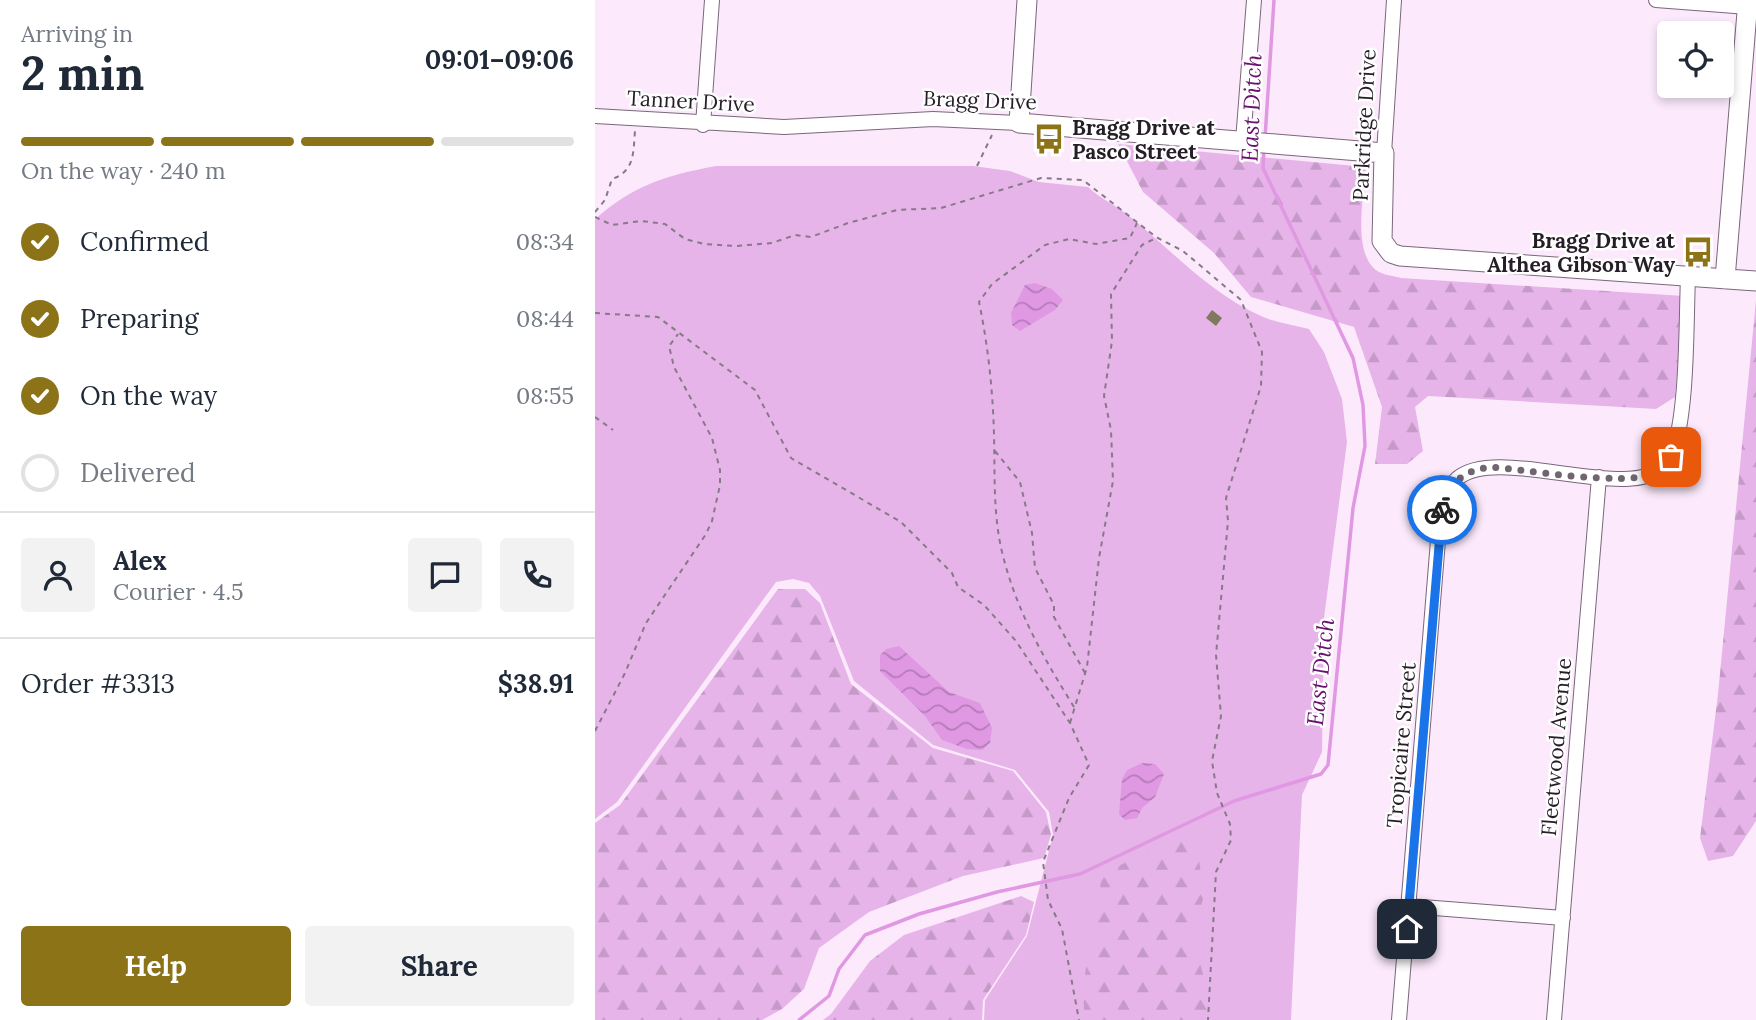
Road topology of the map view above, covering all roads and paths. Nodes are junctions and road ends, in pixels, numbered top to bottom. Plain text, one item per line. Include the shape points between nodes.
1 (712, 0) edge
2 (1027, 0) edge
3 (1254, 0) edge
4 (1394, 0) edge
5 (1656, 0) edge
6 (1748, 3) edge
7 (595, 116) edge
8 (636, 119) junction
9 (999, 121) junction
10 (1019, 123) junction
11 (703, 125) junction
12 (784, 127) joint
13 (1249, 142) junction
14 (1384, 153) junction
15 (977, 166) dead end
16 (595, 212) edge
17 (595, 217) edge
18 (1138, 222) junction
19 (1156, 237) junction
20 (1688, 276) junction
21 (1725, 279) junction
22 (1756, 281) edge
23 (595, 313) edge
24 (679, 334) junction
25 (595, 417) edge
26 (613, 430) dead end
27 (994, 450) junction
28 (1599, 477) junction
29 (1085, 673) junction
30 (1074, 707) junction
31 (1070, 723) junction
32 (595, 731) edge
33 (1409, 906) junction
34 (1563, 918) junction
35 (1079, 1020) edge
36 (1208, 1020) edge
37 (1399, 1020) edge
38 (1554, 1020) edge

1 - 11 street
2 - 10 street
3 - 13 street
4 - 14 street, Parkridge Drive
5 - 6 street
6 - 21 street
7 - 8 street, Tanner Drive
8 - 11 street, Tanner Drive
8 - 16 path via 630,167 612,179
9 - 10 street, Bragg Drive
9 - 12 street, Bragg Drive via 933,119
9 - 15 path
10 - 13 street, Bragg Drive
11 - 12 street, Tanner Drive
13 - 14 street, Bragg Drive
14 - 20 street, Parkridge Drive via 1382,241 1400,256
17 - 18 path via 612,225 665,224 685,239 704,244 772,243 795,235 811,237 897,210 941,208 1041,178 1083,180
18 - 19 path
18 - 27 path via 1130,238 1096,244 1069,239 1045,245 992,284 979,302
19 - 29 path via 1142,245 1111,294 1112,341 1104,396 1113,481
19 - 36 path via 1183,251 1241,300 1262,352 1257,401 1226,498 1228,522 1216,655 1221,716 1212,761 1231,840 1216,872
20 - 21 street
20 - 28 street via 1682,398 1671,457 1655,474
21 - 22 street
23 - 24 path via 658,317
24 - 31 path via 755,390 791,458 901,522 952,573 958,587 984,604 1016,641
24 - 32 path via 669,346 674,367 712,438 720,470 712,521 646,623
25 - 26 path
27 - 29 path via 1020,482 1035,568 1054,605 1054,618
27 - 30 path via 994,496 1002,551 1018,607
28 - 33 street, Tropicaire Street via 1491,467 1457,478 1448,491 1440,516
28 - 34 street, Fleetwood Avenue
29 - 30 path
30 - 31 path
31 - 35 path via 1089,765 1069,799 1044,862
33 - 34 street
33 - 37 street, Tropicaire Street
34 - 38 street, Fleetwood Avenue

